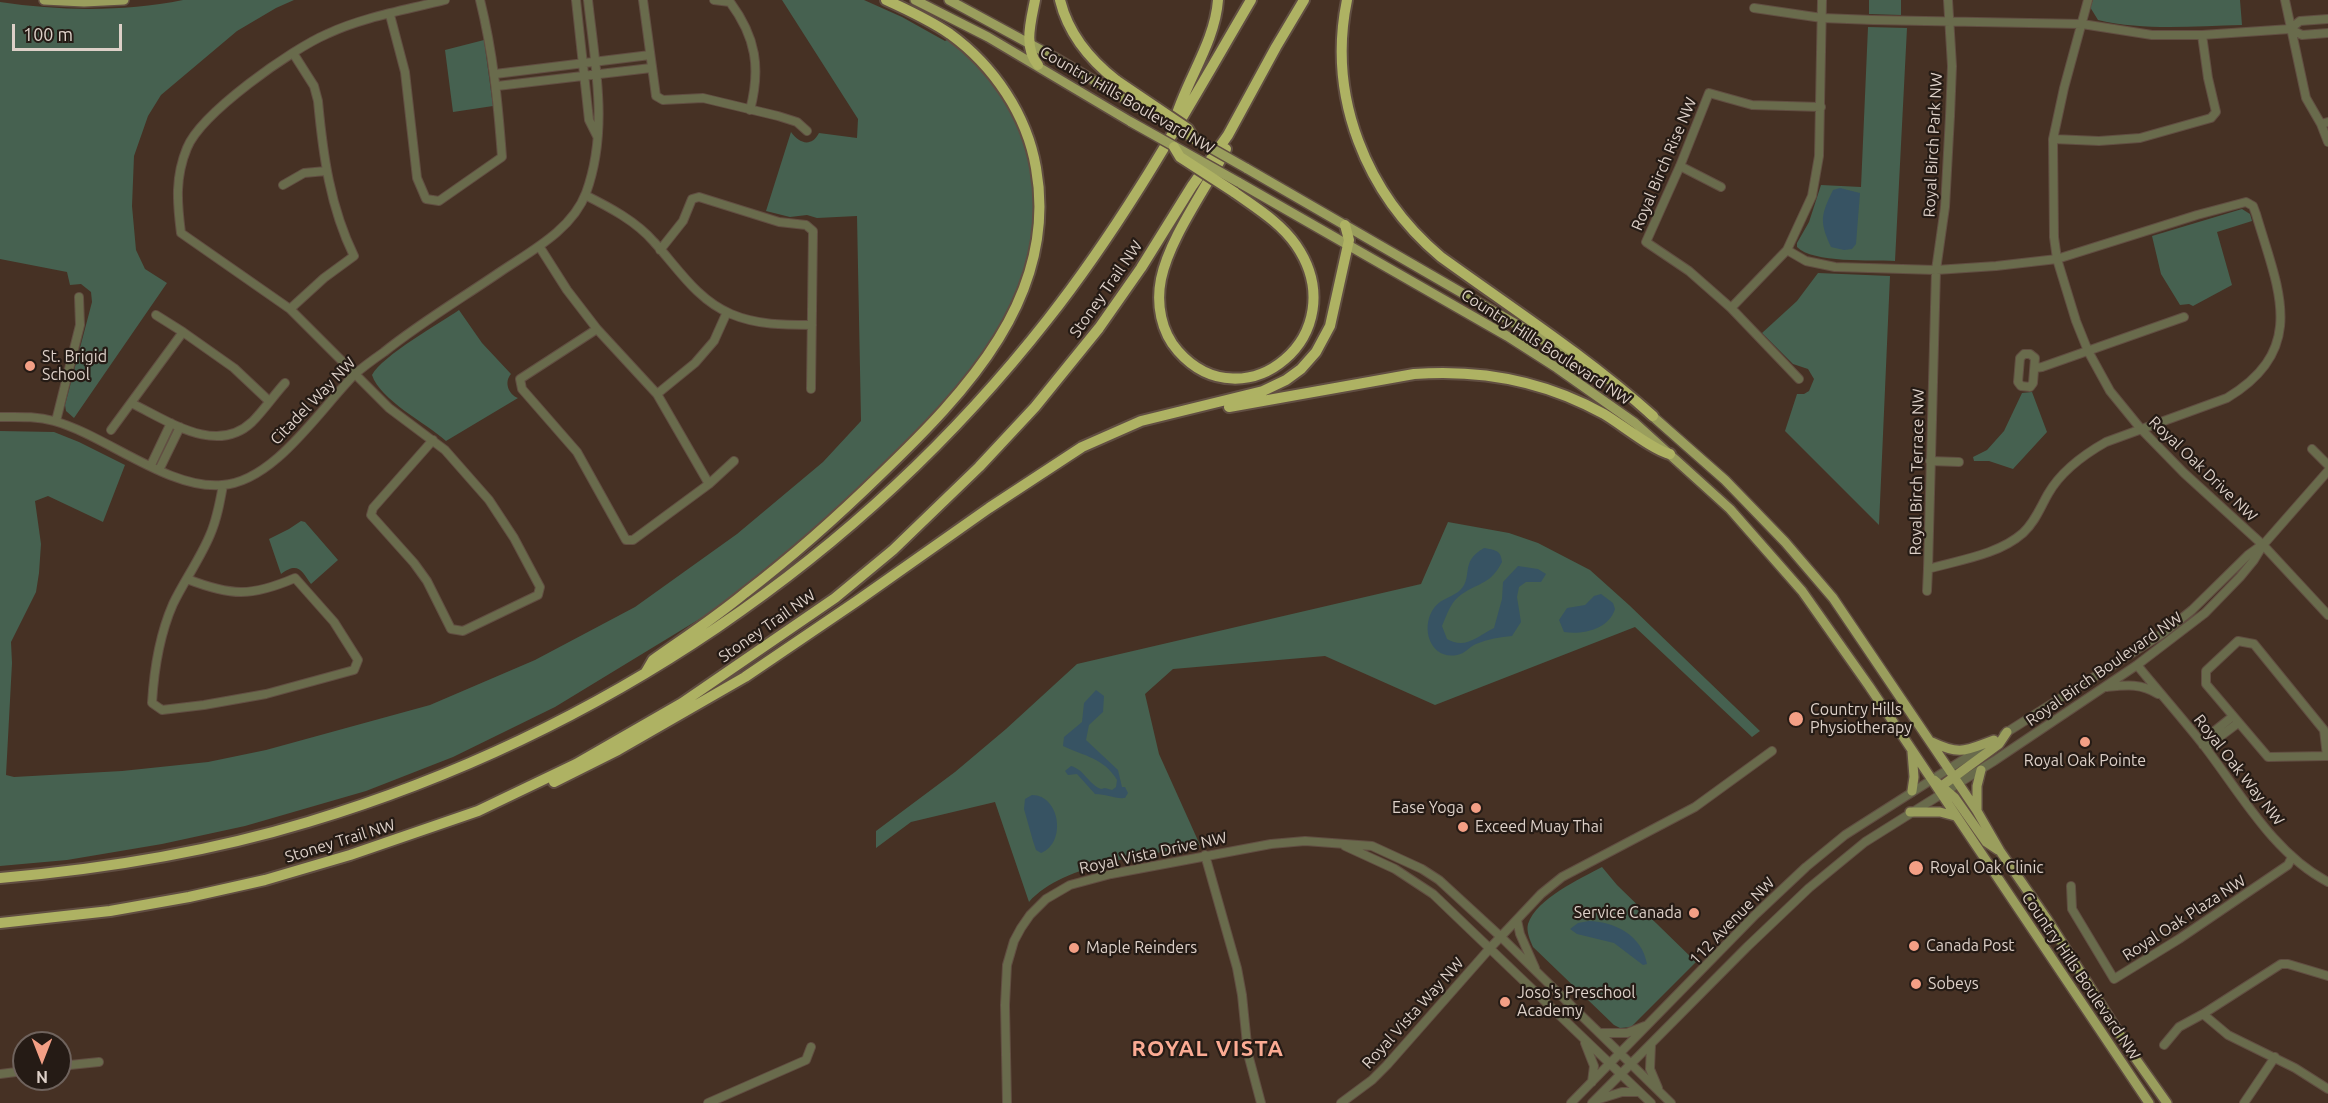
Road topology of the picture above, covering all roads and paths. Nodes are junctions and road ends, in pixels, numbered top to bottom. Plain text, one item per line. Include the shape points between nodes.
1 (44, 0) edge
2 (124, 0) edge
3 (445, 0) edge
4 (480, 0) edge
5 (576, 0) edge
6 (588, 0) edge
7 (643, 0) edge
8 (714, 0) edge
9 (886, 0) edge
10 (915, 0) edge
11 (949, 0) edge
12 (1035, 0) edge
13 (1060, 0) edge
14 (1218, 0) edge
15 (1251, 0) edge
16 (1304, 0) edge
17 (1347, 0) edge
18 (1822, 0) edge
19 (1948, 0) edge
20 (2088, 0) edge
21 (2284, 0) edge
22 (1754, 8) dead end
23 (390, 15) junction
24 (1822, 18) junction
25 (2328, 19) edge
26 (1949, 22) junction
27 (2082, 24) junction
28 (2290, 29) junction
29 (2328, 33) edge
30 (2202, 35) junction
31 (1029, 43) junction
32 (293, 53) junction
33 (650, 55) junction
34 (595, 62) junction
35 (581, 63) junction
36 (1038, 65) junction
37 (651, 68) junction
38 (495, 74) junction
39 (597, 75) junction
40 (583, 76) junction
41 (497, 86) junction
42 (1821, 107) junction
43 (750, 110) junction
44 (2325, 123) edge
45 (807, 131) dead end
46 (1228, 135) junction
47 (597, 138) junction
48 (1194, 139) junction
49 (2053, 139) junction
50 (2328, 142) edge
51 (1172, 143) junction
52 (1680, 166) junction
53 (326, 171) junction
54 (284, 185) dead end
55 (1236, 187) junction
56 (1721, 187) dead end
57 (585, 195) junction
58 (1345, 225) junction
59 (1348, 244) junction
60 (539, 246) junction
61 (660, 250) junction
62 (1787, 250) junction
63 (2057, 259) junction
64 (1936, 270) junction
65 (79, 297) dead end
66 (1731, 308) junction
67 (290, 309) junction
68 (727, 312) junction
69 (156, 315) dead end
70 (2184, 316) dead end
71 (812, 325) junction
72 (597, 329) junction
73 (183, 332) junction
74 (2088, 351) junction
75 (2035, 368) dead end
76 (356, 373) junction
77 (1799, 380) dead end
78 (285, 383) dead end
79 (811, 389) dead end
80 (657, 394) junction
81 (268, 401) junction
82 (131, 403) junction
83 (1208, 406) junction
84 (1653, 416) junction
85 (0, 417) edge
86 (56, 421) junction
87 (171, 423) junction
88 (180, 427) junction
89 (2141, 429) junction
90 (111, 430) dead end
91 (433, 440) junction
92 (2312, 449) dead end
93 (1670, 454) junction
94 (734, 461) dead end
95 (1930, 461) junction
96 (1959, 462) dead end
97 (151, 465) junction
98 (2328, 465) edge
99 (159, 470) junction
100 (2328, 471) edge
101 (709, 484) junction
102 (223, 486) junction
103 (2263, 545) junction
104 (1928, 568) junction
105 (187, 579) junction
106 (1927, 591) dead end
107 (2328, 615) edge
108 (2137, 665) junction
109 (644, 675) junction
110 (2105, 687) junction
111 (2164, 698) junction
112 (2235, 720) junction
113 (2007, 732) junction
114 (1994, 740) junction
115 (1931, 742) junction
116 (2203, 745) junction
117 (1911, 750) junction
118 (1772, 751) dead end
119 (2328, 756) edge
120 (1981, 770) junction
121 (1953, 776) junction
122 (1931, 779) junction
123 (1944, 790) junction
124 (1912, 791) junction
125 (478, 811) junction
126 (1977, 811) junction
127 (1910, 812) junction
128 (1955, 816) junction
129 (1341, 844) junction
130 (2000, 851) junction
131 (1205, 855) junction
132 (2292, 857) junction
133 (0, 878) edge
134 (2328, 882) edge
135 (2071, 886) dead end
136 (1517, 920) junction
137 (0, 923) edge
138 (1501, 937) junction
139 (1491, 947) junction
140 (1536, 971) junction
141 (2328, 976) edge
142 (2204, 1014) junction
143 (1649, 1024) junction
144 (1600, 1033) junction
145 (1584, 1038) junction
146 (1651, 1045) junction
147 (2164, 1045) dead end
148 (811, 1047) dead end
149 (1620, 1053) junction
150 (2275, 1057) junction
151 (99, 1062) dead end
152 (1610, 1064) junction
153 (1630, 1064) junction
154 (72, 1065) edge
155 (1620, 1074) junction
156 (1592, 1082) junction
157 (2328, 1089) edge
158 (1658, 1090) junction
159 (1639, 1092) junction
160 (1594, 1101) edge
161 (708, 1103) edge
162 (1007, 1103) edge
163 (1261, 1103) edge
164 (1341, 1103) edge
165 (1572, 1103) edge
166 (1651, 1103) edge
167 (1671, 1103) edge
168 (2149, 1103) edge
169 (2167, 1103) edge
170 (2244, 1103) edge

1 - 2 main road
3 - 23 street
4 - 38 street
5 - 35 street, Citadel Way NW
6 - 34 street, Citadel Way NW
7 - 33 street
8 - 43 street via 730,2 751,38 756,61
9 - 109 highway via 949,33 967,48 1001,85 1017,111 1029,138 1039,192 1039,230 1024,286 990,353 916,440 793,554 744,595 653,660
10 - 36 main road, Country Hills Boulevard NW
11 - 31 main road, Country Hills Boulevard NW
12 - 31 highway
13 - 48 highway, bridge via 1074,35 1102,69 1188,129
14 - 51 highway via 1214,21 1179,104
15 - 51 highway, Stoney Trail NW
16 - 46 highway, Stoney Trail NW
17 - 84 highway via 1341,41 1346,96 1363,154 1379,188 1417,236 1441,257 1576,353
18 - 24 street
19 - 26 street, Royal Birch Park NW
20 - 27 street, Royal Oak Drive NW
21 - 28 street
22 - 24 street
23 - 32 street via 325,34
23 - 41 street via 405,72 417,178 426,199 439,201 502,157
24 - 26 street
24 - 42 street
25 - 28 street via 2300,21
26 - 27 street
26 - 64 street, Royal Birch Park NW via 1952,66 1945,207
27 - 30 street via 2152,36
27 - 49 street, Royal Oak Drive NW
28 - 29 street via 2302,36
28 - 30 street
28 - 44 street via 2306,98
30 - 49 street via 2216,112 2211,118 2140,138
31 - 36 highway
31 - 48 main road, Country Hills Boulevard NW, bridge
32 - 53 street via 316,93
32 - 67 street via 200,126 188,146 176,198 181,233
33 - 34 street
33 - 37 street
34 - 35 street
34 - 39 street, Citadel Way NW
35 - 38 street
35 - 40 street, Citadel Way NW
36 - 51 main road, Country Hills Boulevard NW, bridge
37 - 39 street
37 - 43 street via 654,91 663,100 702,98
38 - 41 street
39 - 40 street
39 - 47 street, Citadel Way NW
40 - 41 street
40 - 47 street, Citadel Way NW via 589,120
42 - 52 street, Royal Birch Rise NW via 1752,105 1709,93
42 - 62 street via 1812,196
43 - 45 street via 797,122
44 - 50 street
46 - 55 highway via 1226,149 1172,248 1161,278 1160,298 1165,331 1184,358 1208,373 1233,378 1272,369 1290,354 1308,330 1314,295 1309,270 1290,237
46 - 125 highway, Stoney Trail NW via 1085,346 979,467 893,550 835,598 682,703 576,764
47 - 57 street, Citadel Way NW
48 - 58 main road, Country Hills Boulevard NW, bridge
49 - 63 street, Royal Oak Drive NW
51 - 55 highway, bridge via 1179,157
51 - 109 highway, Stoney Trail NW via 1050,317 979,402 937,445 882,498 784,580
52 - 56 street
52 - 66 street, Royal Birch Rise NW via 1646,242 1689,271
53 - 54 street via 304,173
53 - 67 street via 331,197 354,256
55 - 59 main road, Country Hills Boulevard NW
57 - 60 street, Citadel Way NW via 564,226
57 - 61 street via 629,220
58 - 59 highway
58 - 84 main road, Country Hills Boulevard NW via 1563,352
59 - 83 highway via 1330,326 1316,352 1301,369 1274,387
59 - 93 main road, Country Hills Boulevard NW via 1549,363 1627,417
60 - 72 street
60 - 76 street, Citadel Way NW
61 - 68 street via 695,289
61 - 71 street via 683,220 692,199 699,197 779,222 806,225 813,231
62 - 64 street via 1806,261 1835,267
62 - 66 street
63 - 64 street
63 - 74 street, Royal Oak Drive NW
63 - 89 street, Royal Birch Terrace NW via 2207,212 2246,202 2253,206 2282,314 2271,359 2245,387 2227,398
64 - 95 street, Royal Birch Terrace NW
65 - 86 street via 80,324
66 - 77 street
67 - 76 street
68 - 71 street via 769,324
68 - 80 street via 714,341 695,363
69 - 73 street
70 - 74 street
71 - 79 street
72 - 80 street
72 - 101 street via 520,379 522,389 576,452 626,540 633,540
73 - 81 street via 234,368
73 - 82 street
74 - 75 street
74 - 89 street, Royal Oak Drive NW via 2110,391
76 - 91 street via 389,408
76 - 102 street, Citadel Way NW via 267,467 243,481
78 - 81 street
80 - 101 street
81 - 88 street via 250,424 230,435 209,437
82 - 87 street
82 - 90 street
83 - 93 highway via 1229,407 1414,374 1484,374 1532,384 1580,401
83 - 125 highway via 1141,422 1082,447 745,677 579,771 505,805
84 - 115 main road, Country Hills Boulevard NW via 1725,480 1833,598
85 - 86 street, Citadel Way NW
86 - 97 street, Citadel Way NW
87 - 88 street
87 - 97 street
88 - 99 street
89 - 103 street, Royal Oak Drive NW
89 - 104 street, Royal Birch Terrace NW via 2106,442 2068,468 2023,533 2002,547
91 - 91 street via 489,500 540,587 538,595 463,631 451,629 427,581 371,515
92 - 98 street
93 - 117 main road, Country Hills Boulevard NW via 1730,509 1802,591
94 - 101 street
95 - 96 street
95 - 104 street, Royal Birch Terrace NW
97 - 99 street, Citadel Way NW
99 - 102 street, Citadel Way NW via 199,485
100 - 103 street, Royal Birch Boulevard NW
102 - 105 street via 210,535
103 - 107 street, Royal Oak Drive NW
103 - 108 street, Royal Birch Boulevard NW via 2240,577 2205,613
103 - 113 street, Royal Birch Boulevard NW via 2164,632
104 - 106 street
105 - 105 street via 212,589 243,592 269,589 295,578 334,622 358,660 354,670 266,694 162,710 152,703 154,670 164,628
108 - 110 street, Royal Birch Boulevard NW
108 - 111 street, Royal Oak Way NW
109 - 133 highway, Stoney Trail NW via 504,749 378,799 304,823 117,865
110 - 111 street via 2133,684
110 - 120 street, Royal Birch Boulevard NW
111 - 116 street, Royal Oak Way NW
112 - 116 street via 2207,738
112 - 119 street via 2268,757
112 - 119 street via 2206,684 2206,671 2238,641 2254,644 2324,730
113 - 114 street, Royal Birch Boulevard NW
113 - 121 main road via 1999,744
114 - 115 main road via 1963,751 1949,751
114 - 121 street, Royal Birch Boulevard NW
115 - 121 main road, Country Hills Boulevard NW
116 - 132 street, Royal Oak Way NW
117 - 122 main road, Country Hills Boulevard NW
117 - 124 main road
118 - 136 street, Royal Vista Way NW via 1685,813 1562,877
120 - 121 street, Royal Birch Boulevard NW
120 - 126 main road
121 - 122 street, Royal Birch Boulevard NW
121 - 123 main road
121 - 126 main road, Country Hills Boulevard NW
122 - 123 main road
122 - 124 street, 112 Avenue NW
123 - 127 street, 112 Avenue NW
123 - 128 main road, Country Hills Boulevard NW
123 - 130 main road via 1986,842
124 - 143 street, 112 Avenue NW via 1845,835 1806,867
125 - 137 highway, Stoney Trail NW via 265,880 110,911
126 - 130 main road, Country Hills Boulevard NW
127 - 128 main road
127 - 146 street, 112 Avenue NW via 1865,842 1809,888
128 - 168 main road, Country Hills Boulevard NW
129 - 131 street, Royal Vista Drive NW via 1305,841
129 - 138 street, Royal Vista Drive NW via 1372,846 1422,869 1458,896
129 - 139 street, Royal Vista Drive NW via 1421,885
130 - 169 main road, Country Hills Boulevard NW
131 - 162 street, Royal Vista Drive NW via 1070,885 1046,899 1030,915 1014,941 1007,965
131 - 163 street via 1237,968 1248,1054
132 - 134 street, Royal Oak Way NW
132 - 135 street, Royal Oak Plaza NW via 2288,865 2114,979 2072,909
136 - 138 street, Royal Vista Way NW
136 - 140 street
138 - 139 street, Royal Vista Way NW
138 - 140 street, Royal Vista Drive NW
139 - 145 street, Royal Vista Drive NW
139 - 164 street, Royal Vista Way NW via 1387,1065
140 - 144 street, Royal Vista Drive NW
141 - 142 street via 2281,964
142 - 147 street via 2179,1027
142 - 150 street via 2228,1035
143 - 144 street via 1627,1033
143 - 149 street, 112 Avenue NW
144 - 149 street, Royal Vista Drive NW
145 - 152 street, Royal Vista Drive NW
145 - 156 street via 1593,1065
146 - 153 street, 112 Avenue NW
146 - 158 street via 1650,1069
148 - 161 street via 806,1060
149 - 152 street, 112 Avenue NW
149 - 153 street, Royal Vista Drive NW
150 - 157 street
150 - 170 street
151 - 154 street
152 - 155 street, Royal Vista Drive NW
152 - 156 street, 112 Avenue NW
153 - 155 street, 112 Avenue NW
153 - 158 street, Royal Vista Drive NW
155 - 159 street, Royal Vista Drive NW
155 - 160 street, 112 Avenue NW
156 - 165 street, 112 Avenue NW
158 - 167 street, Royal Vista Drive NW
159 - 160 street via 1622,1092
159 - 166 street, Royal Vista Drive NW

